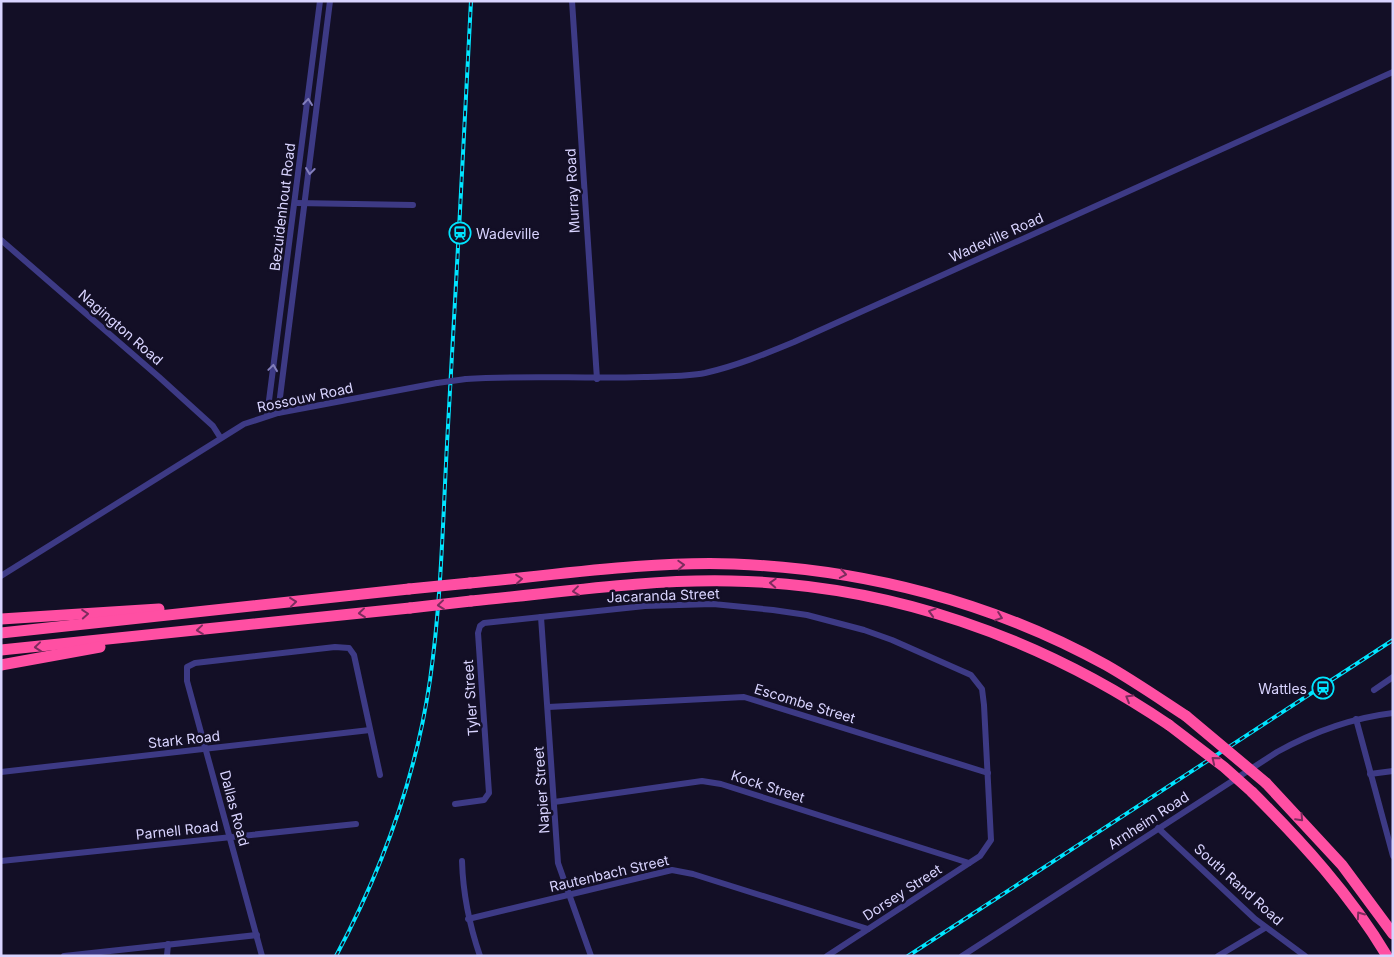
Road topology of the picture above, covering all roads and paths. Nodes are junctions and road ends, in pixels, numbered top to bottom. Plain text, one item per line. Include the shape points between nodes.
1 (320, 1) edge
2 (330, 1) edge
3 (572, 1) edge
4 (1393, 72) edge
5 (304, 128) junction
6 (314, 129) junction
7 (296, 203) junction
8 (306, 204) junction
9 (413, 205) dead end
10 (1, 240) edge
11 (281, 312) junction
12 (292, 313) junction
13 (597, 379) junction
14 (278, 413) junction
15 (267, 416) junction
16 (220, 437) junction
17 (1, 576) edge
18 (265, 605) junction
19 (541, 618) junction
20 (1, 620) edge
21 (1, 633) edge
22 (138, 637) junction
23 (1, 650) edge
24 (1, 665) edge
25 (1393, 677) edge
26 (1374, 690) dead end
27 (548, 707) junction
28 (1393, 713) edge
29 (1356, 719) junction
30 (370, 730) junction
31 (206, 750) junction
32 (1393, 771) edge
33 (1, 772) edge
34 (988, 773) junction
35 (1370, 774) junction
36 (380, 776) dead end
37 (554, 802) junction
38 (455, 804) dead end
39 (356, 824) dead end
40 (1158, 828) junction
41 (230, 837) junction
42 (1393, 856) edge
43 (1, 861) edge
44 (462, 861) dead end
45 (969, 863) junction
46 (568, 895) junction
47 (468, 919) junction
48 (1266, 928) junction
49 (868, 929) junction
50 (256, 934) junction
51 (1393, 934) edge
52 (168, 944) junction
53 (64, 956) edge
54 (168, 956) edge
55 (262, 956) edge
56 (480, 956) edge
57 (591, 956) edge
58 (827, 956) edge
59 (962, 956) edge
60 (1218, 956) edge
61 (1305, 956) edge
62 (1387, 956) edge

5 -> 1 street, Bezuidenhout Road
2 - 6 street, Bezuidenhout Road
3 - 13 street, Murray Road
4 - 13 street, Wadeville Road via 735,366 703,373
5 - 6 street
5 - 7 street, Bezuidenhout Road
6 -> 8 street, Bezuidenhout Road
7 - 8 street
7 - 11 street, Bezuidenhout Road
8 - 9 street
8 - 12 street, Bezuidenhout Road
10 - 16 street, Nagington Road via 214,426
11 - 12 street
15 -> 11 street, Bezuidenhout Road
12 - 14 street, Bezuidenhout Road
13 - 14 street, Rossouw Road, bridge via 502,376 437,382
14 - 15 street, Rossouw Road
15 - 16 street, Rossouw Road
16 - 17 street, Rossouw Road
20 -> 18 highway
18 - 21 highway
18 -> 51 highway, bridge via 470,583 686,565 751,565 840,573 927,593 1015,622 1106,665 1186,716 1266,783 1342,865
19 - 27 street, Napier Street
19 - 34 street, Jacaranda Street via 645,606 713,604 773,610 840,623 892,640 971,675 980,684
19 - 38 street, Tyler Street via 484,623 478,629 489,793 484,800
22 -> 23 highway
22 - 24 highway via 112,645
62 -> 22 highway, bridge via 1360,914 1292,833 1224,767 1169,725 1099,681 1010,638 926,610 838,590 784,584 686,582 636,584
25 - 26 street
27 - 34 street, Escombe Street via 744,697
27 - 37 street, Napier Street
28 - 29 street, Arnheim Road
29 - 35 street
29 - 40 street, Arnheim Road via 1306,737 1277,752
30 - 31 street, Stark Road
30 - 31 street, Dallas Road via 354,655 349,648 195,663 187,666 186,681
30 - 36 street
31 - 33 street, Stark Road
31 - 41 street, Dallas Road
32 - 35 street
34 - 45 street, Dorsey Street via 992,834 988,848
35 - 42 street
37 - 45 street, Kock Street via 702,781 721,784
37 - 46 street, Napier Street via 558,863
39 - 41 street, Parnell Road
40 - 48 street, South Rand Road
40 - 59 street, Arnheim Road
41 - 43 street, Parnell Road
41 - 50 street, Dallas Road
44 - 47 street
45 - 49 street, Dorsey Street
46 - 47 street, Rautenbach Street
46 - 49 street, Rautenbach Street via 677,870
46 - 57 street, Napier Street
47 - 56 street
48 - 60 street
48 - 61 street, South Rand Road
49 - 58 street, Dorsey Street
50 - 52 street
50 - 55 street, Dallas Road
52 - 53 street
52 - 54 street

